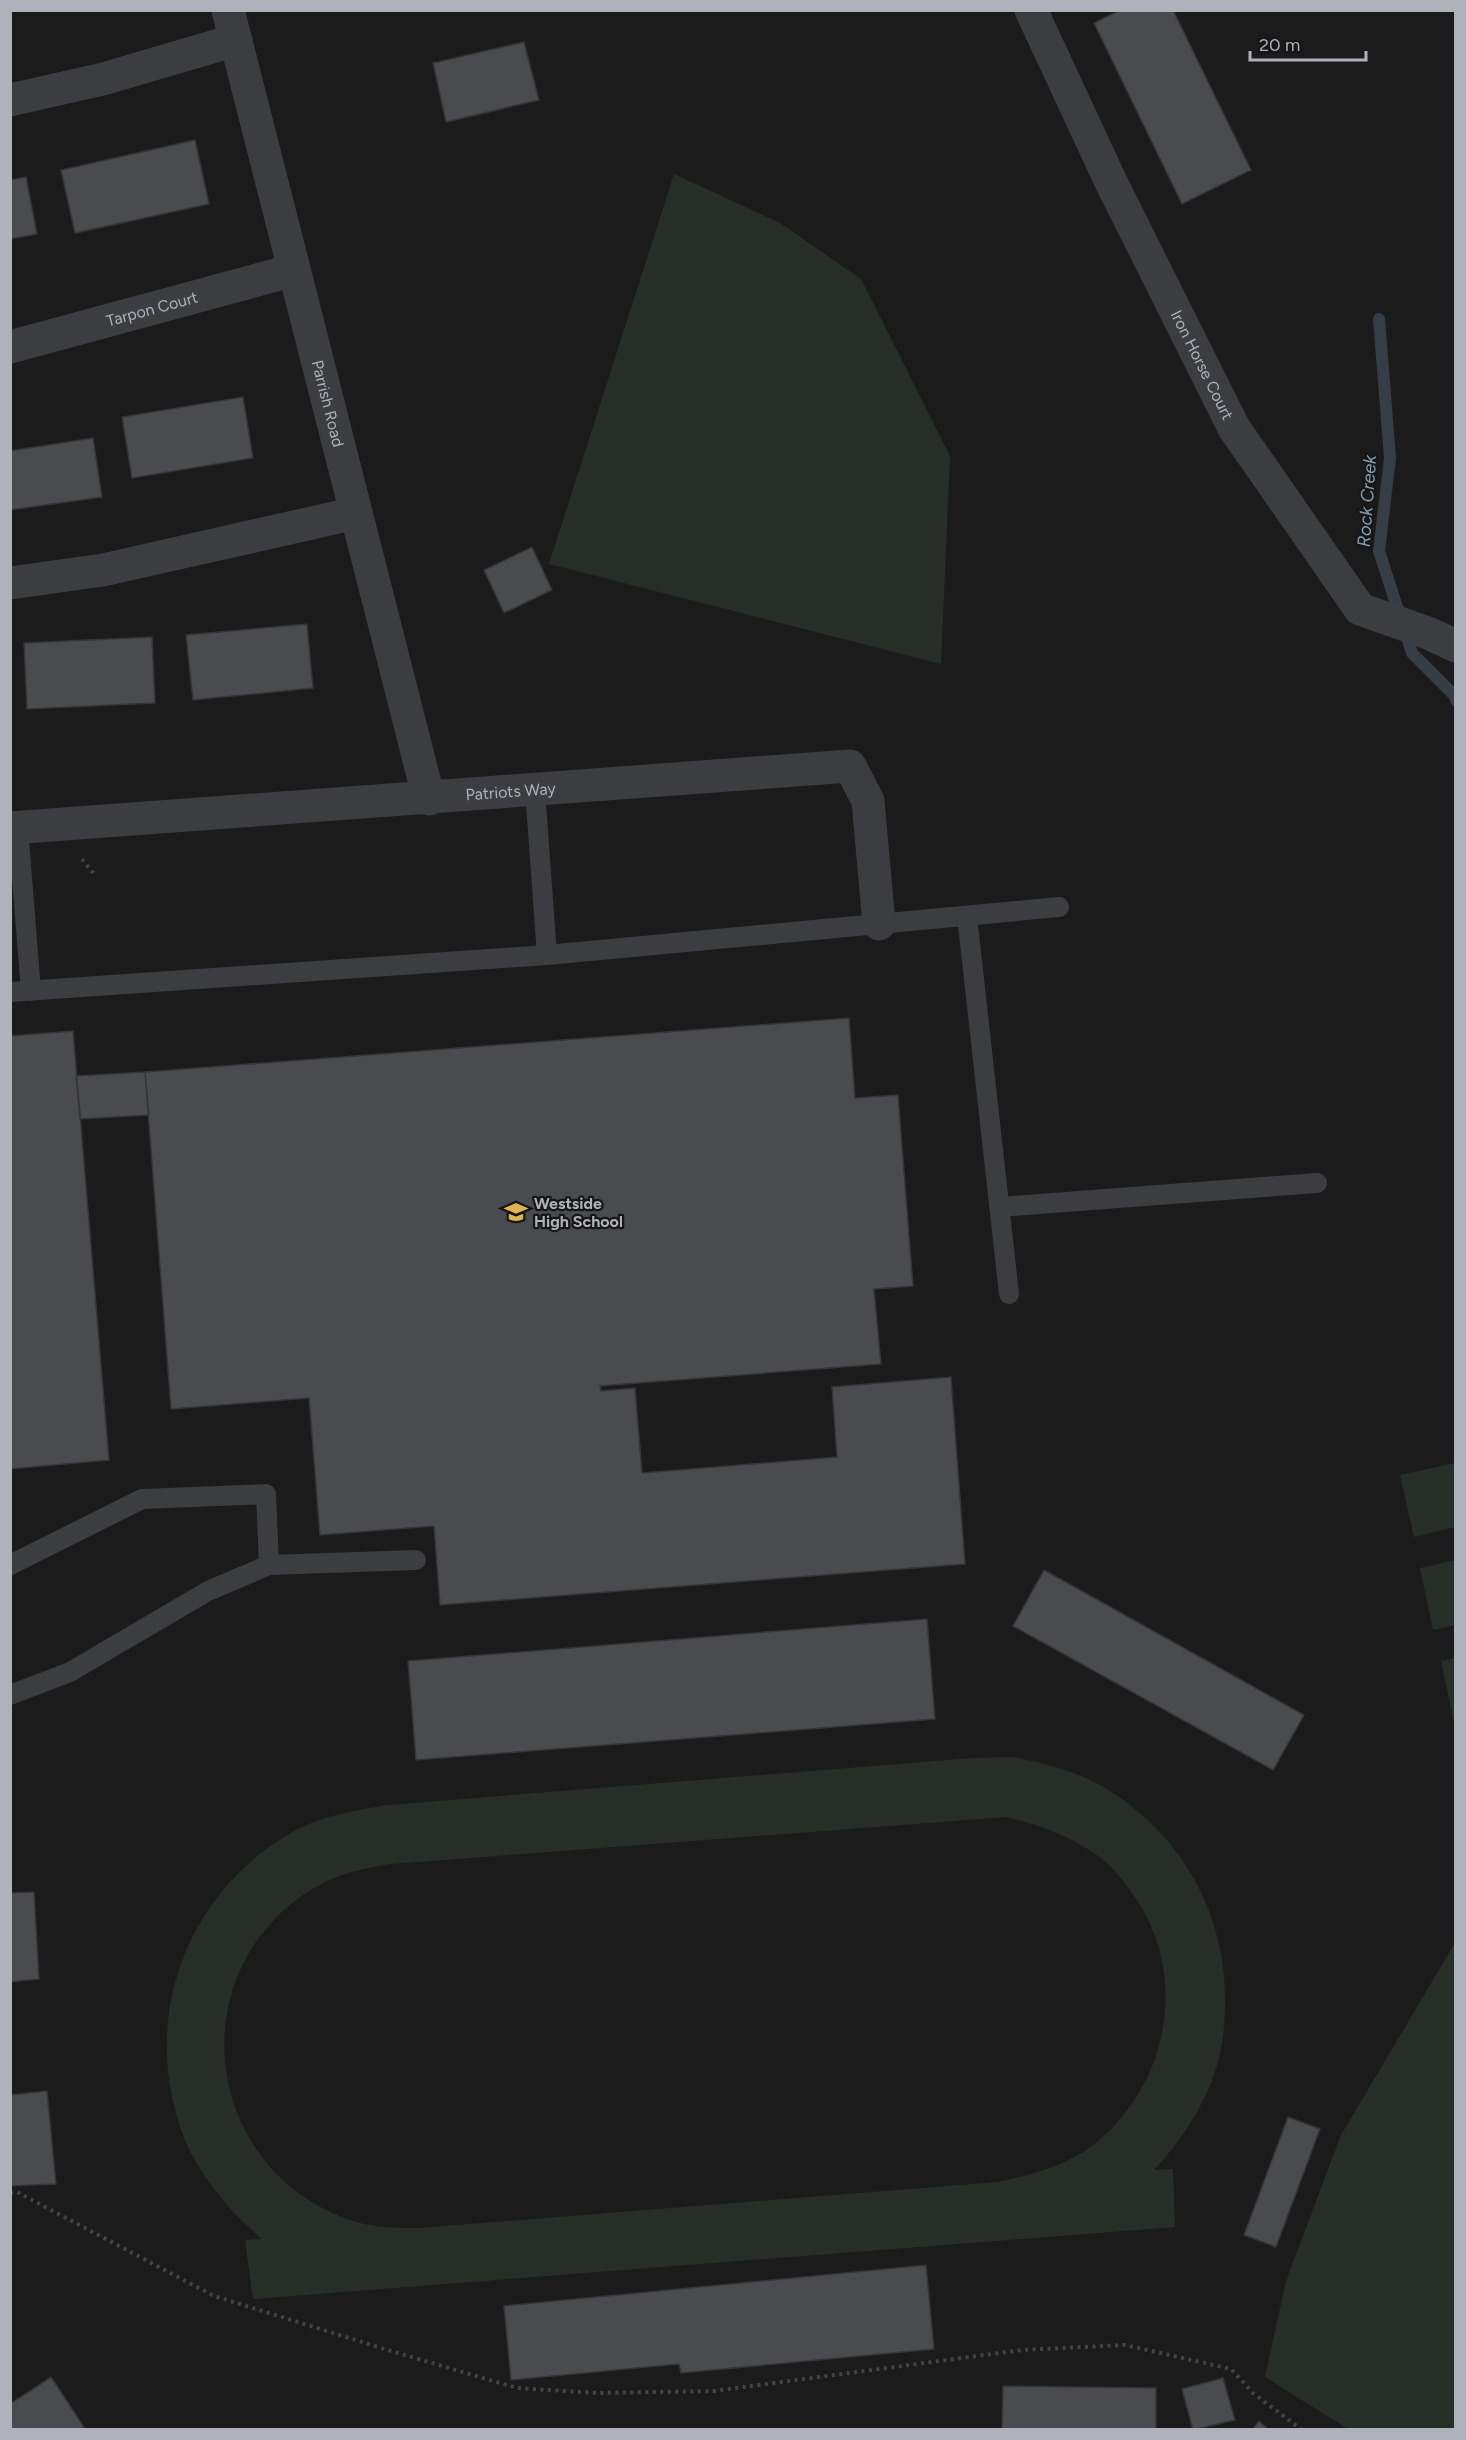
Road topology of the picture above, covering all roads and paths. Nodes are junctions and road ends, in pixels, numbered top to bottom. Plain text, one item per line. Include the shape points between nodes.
1 (1031, 10) edge
2 (232, 25) edge
3 (10, 100) edge
4 (294, 270) junction
5 (10, 347) edge
6 (356, 513) junction
7 (10, 583) edge
8 (1442, 640) edge
9 (535, 790) junction
10 (429, 799) junction
11 (14, 827) edge
12 (1059, 907) dead end
13 (967, 916) junction
14 (879, 924) junction
15 (547, 955) junction
16 (32, 991) junction
17 (10, 993) edge
18 (1317, 1182) dead end
19 (999, 1207) junction
20 (1009, 1294) dead end
21 (416, 1560) dead end
22 (10, 1565) edge
23 (269, 1565) junction
24 (10, 1695) edge
25 (10, 2193) edge
26 (1302, 2430) edge

1 - 8 street, Iron Horse Court via 1111,182 1234,428 1360,609
2 - 3 street via 103,79
2 - 4 street, Parrish Road
4 - 5 street, Tarpon Court
4 - 6 street, Parrish Road
6 - 7 street via 104,570
6 - 10 street, Parrish Road
9 - 10 street, Patriots Way
9 - 14 street, Patriots Way via 850,766 868,801
9 - 15 lane
10 - 11 street, Patriots Way
11 - 16 lane
12 - 13 lane
13 - 14 lane
13 - 19 lane
14 - 15 lane
15 - 16 lane
16 - 17 lane
18 - 19 lane
19 - 20 lane
21 - 23 lane
22 - 23 lane via 142,1499 266,1494
23 - 24 lane via 208,1591 70,1672
25 - 26 path via 17,2192 214,2296 517,2388 597,2394 714,2391 1022,2350 1125,2345 1231,2369 1254,2394

